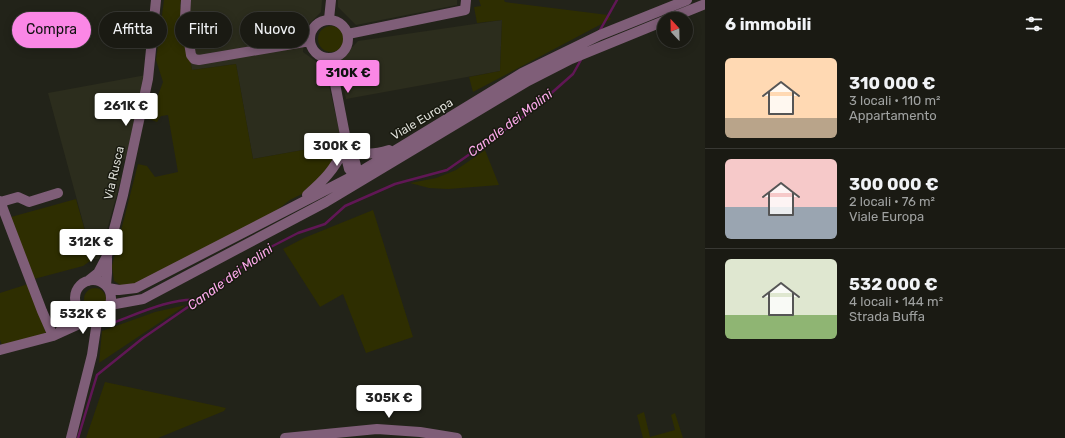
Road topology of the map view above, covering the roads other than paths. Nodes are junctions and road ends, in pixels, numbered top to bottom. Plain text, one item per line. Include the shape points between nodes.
1 (156, 0) edge
2 (186, 0) edge
3 (331, 0) edge
4 (466, 0) edge
5 (687, 0) edge
6 (705, 4) edge
7 (685, 12) edge
8 (329, 19) junction
9 (657, 24) edge
10 (348, 34) junction
11 (310, 41) junction
12 (330, 58) junction
13 (346, 142) junction
14 (399, 148) junction
15 (357, 177) junction
16 (58, 193) dead end
17 (0, 202) edge
18 (298, 204) junction
19 (107, 256) junction
20 (88, 281) junction
21 (107, 287) junction
22 (77, 305) junction
23 (110, 305) junction
24 (94, 316) junction
25 (55, 335) junction
26 (0, 350) edge
27 (401, 434) edge
28 (320, 436) edge
29 (71, 438) edge
30 (284, 438) edge
31 (457, 438) edge

1 - 19 street, Via Rusca via 148,79
2 - 11 street via 185,22 194,59
3 - 8 street
4 - 10 street via 466,10
5 - 14 street, Viale Europa via 600,35 522,73
6 - 7 street
8 - 10 street via 341,23
8 - 11 street via 322,20 312,28
9 - 15 street, Viale Europa via 571,59
10 - 12 street via 345,50
11 - 12 street via 315,52
12 - 13 street
13 - 14 street via 360,152 371,155
13 - 15 street
13 - 18 street via 338,162 328,176
14 - 15 street, Viale Europa
15 - 18 street, Viale Europa
15 - 23 street, Viale Europa via 275,230 143,299
16 - 17 street via 28,202 18,197
17 - 25 street via 42,311
18 - 21 street, Viale Europa via 136,288 119,290
19 - 20 street, Via Rusca via 98,273
19 - 21 street, Via Rusca
20 - 21 street via 97,281
20 - 22 street via 78,288 75,299
21 - 23 street via 111,294
22 - 24 street via 84,313
22 - 25 street via 76,312
23 - 24 street via 103,313
24 - 25 street
24 - 29 street via 92,355
25 - 26 street
27 - 28 street via 377,429
27 - 31 street via 420,432
28 - 30 street

